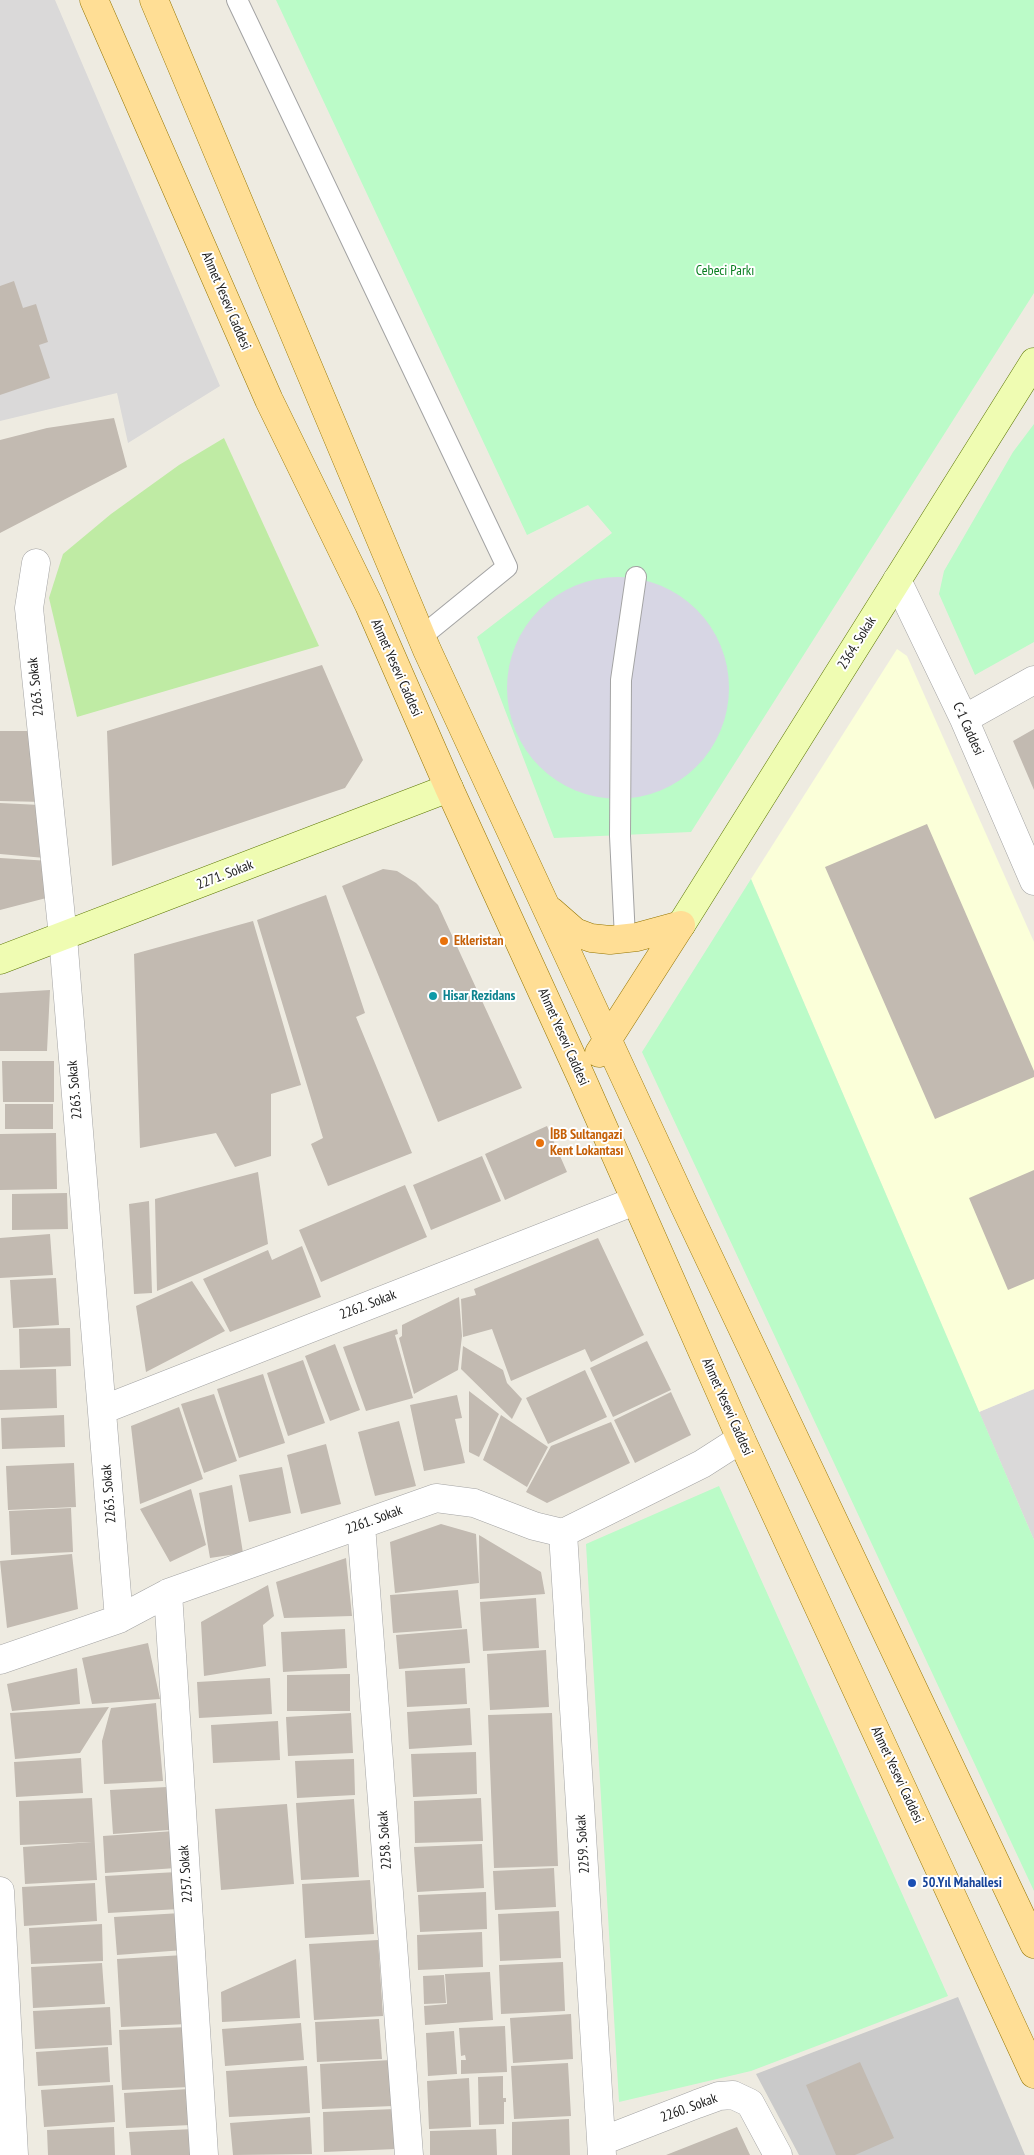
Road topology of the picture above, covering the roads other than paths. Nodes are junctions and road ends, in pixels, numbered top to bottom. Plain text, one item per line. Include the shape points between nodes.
1 (94, 0) edge
2 (154, 0) edge
3 (237, 0) edge
4 (1034, 362) edge
5 (36, 563) dead end
6 (636, 577) dead end
7 (896, 580) junction
8 (421, 637) junction
9 (1034, 680) edge
10 (964, 719) junction
11 (449, 788) junction
12 (1034, 881) edge
13 (543, 903) junction
14 (681, 924) junction
15 (63, 937) junction
16 (625, 938) junction
17 (0, 960) edge
18 (607, 1039) junction
19 (582, 1079) junction
20 (635, 1201) junction
21 (102, 1410) junction
22 (741, 1439) junction
23 (361, 1525) junction
24 (563, 1532) junction
25 (168, 1592) junction
26 (119, 1619) junction
27 (0, 1660) edge
28 (0, 1891) edge
29 (1034, 1944) edge
30 (1034, 2074) edge
31 (602, 2148) edge
32 (14, 2155) edge
33 (204, 2155) edge
34 (409, 2155) edge
35 (778, 2155) edge

1 - 11 main road, Ahmet Yesevi Caddesi via 269,400 368,605
2 - 8 main road
3 - 8 lane via 507,568
4 - 7 street, 2364. Sokak
5 - 15 street, 2263. Sokak via 29,608
6 - 16 lane via 621,680 620,836
7 - 10 street, C-1 Caddesi
7 - 14 street, 2364. Sokak
8 - 13 main road
9 - 10 street
10 - 12 street, C-1 Caddesi
11 - 15 street, 2271. Sokak
11 - 19 main road, Ahmet Yesevi Caddesi
13 - 16 main road via 575,932 591,938
13 - 18 main road
14 - 16 main road
14 - 18 main road
15 - 17 street, 2271. Sokak
15 - 21 street, 2263. Sokak
18 - 19 main road
18 - 29 main road
19 - 20 main road, Ahmet Yesevi Caddesi
20 - 21 street, 2262. Sokak
20 - 22 main road, Ahmet Yesevi Caddesi
21 - 26 street, 2263. Sokak
22 - 24 street via 702,1464
22 - 30 main road, Ahmet Yesevi Caddesi
23 - 24 street, 2261. Sokak via 436,1498 474,1502 534,1526
23 - 25 street, 2261. Sokak
23 - 34 street, 2258. Sokak
24 - 31 street, 2259. Sokak
25 - 26 street, 2261. Sokak
25 - 33 street, 2257. Sokak
26 - 27 street, 2261. Sokak
28 - 32 street
31 - 35 street, 2260. Sokak via 697,2104 718,2096 733,2095 750,2103

